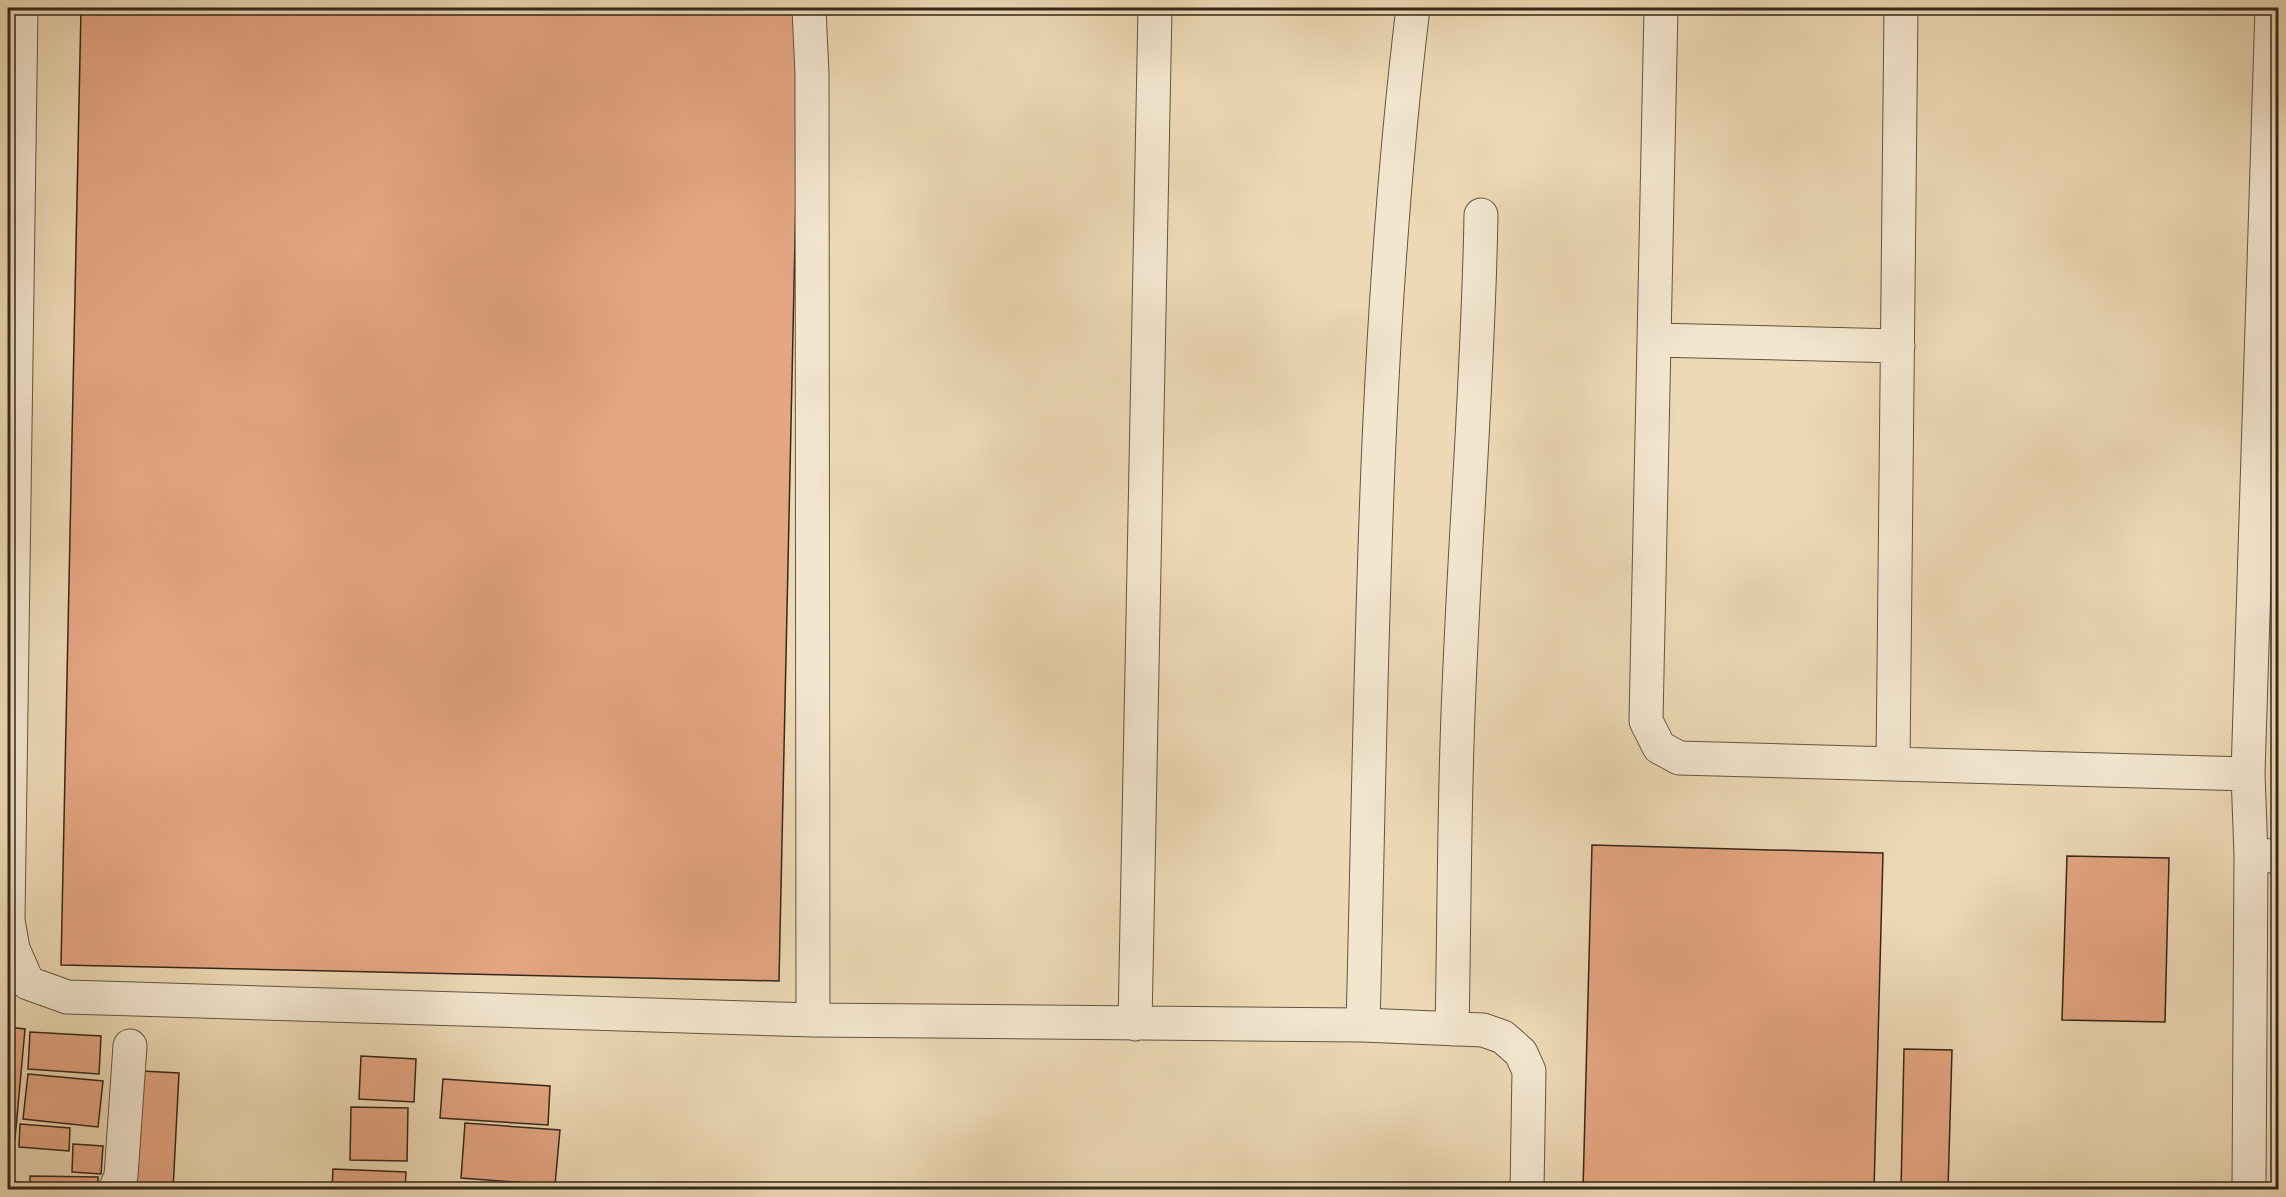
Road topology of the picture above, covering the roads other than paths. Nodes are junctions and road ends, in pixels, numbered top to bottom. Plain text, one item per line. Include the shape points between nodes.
1 (21, 8) edge
2 (809, 8) edge
3 (1155, 8) edge
4 (1413, 8) edge
5 (1661, 8) edge
6 (1901, 8) edge
7 (2272, 8) edge
8 (1481, 215) dead end
9 (1654, 340) junction
10 (1898, 346) junction
11 (1893, 763) junction
12 (2248, 774) junction
13 (2264, 855) edge
14 (813, 1020) junction
15 (1135, 1024) junction
16 (1363, 1025) junction
17 (1452, 1029) junction
18 (130, 1046) dead end
19 (115, 1190) edge
20 (1527, 1190) edge
21 (2249, 1190) edge

1 - 14 street via 8,920 13,949 28,983 67,997
2 - 14 street
3 - 15 street
4 - 16 street via 1400,114 1378,458
5 - 9 street
6 - 10 street
7 - 12 street
8 - 17 street via 1457,744
9 - 10 street
9 - 11 street via 1646,721 1659,747 1679,758
10 - 11 street
11 - 12 street
12 - 13 street
13 - 21 street
14 - 15 street
15 - 16 street
16 - 17 street
17 - 20 street via 1483,1030 1503,1037 1521,1053 1528,1071
18 - 19 street via 121,1176

